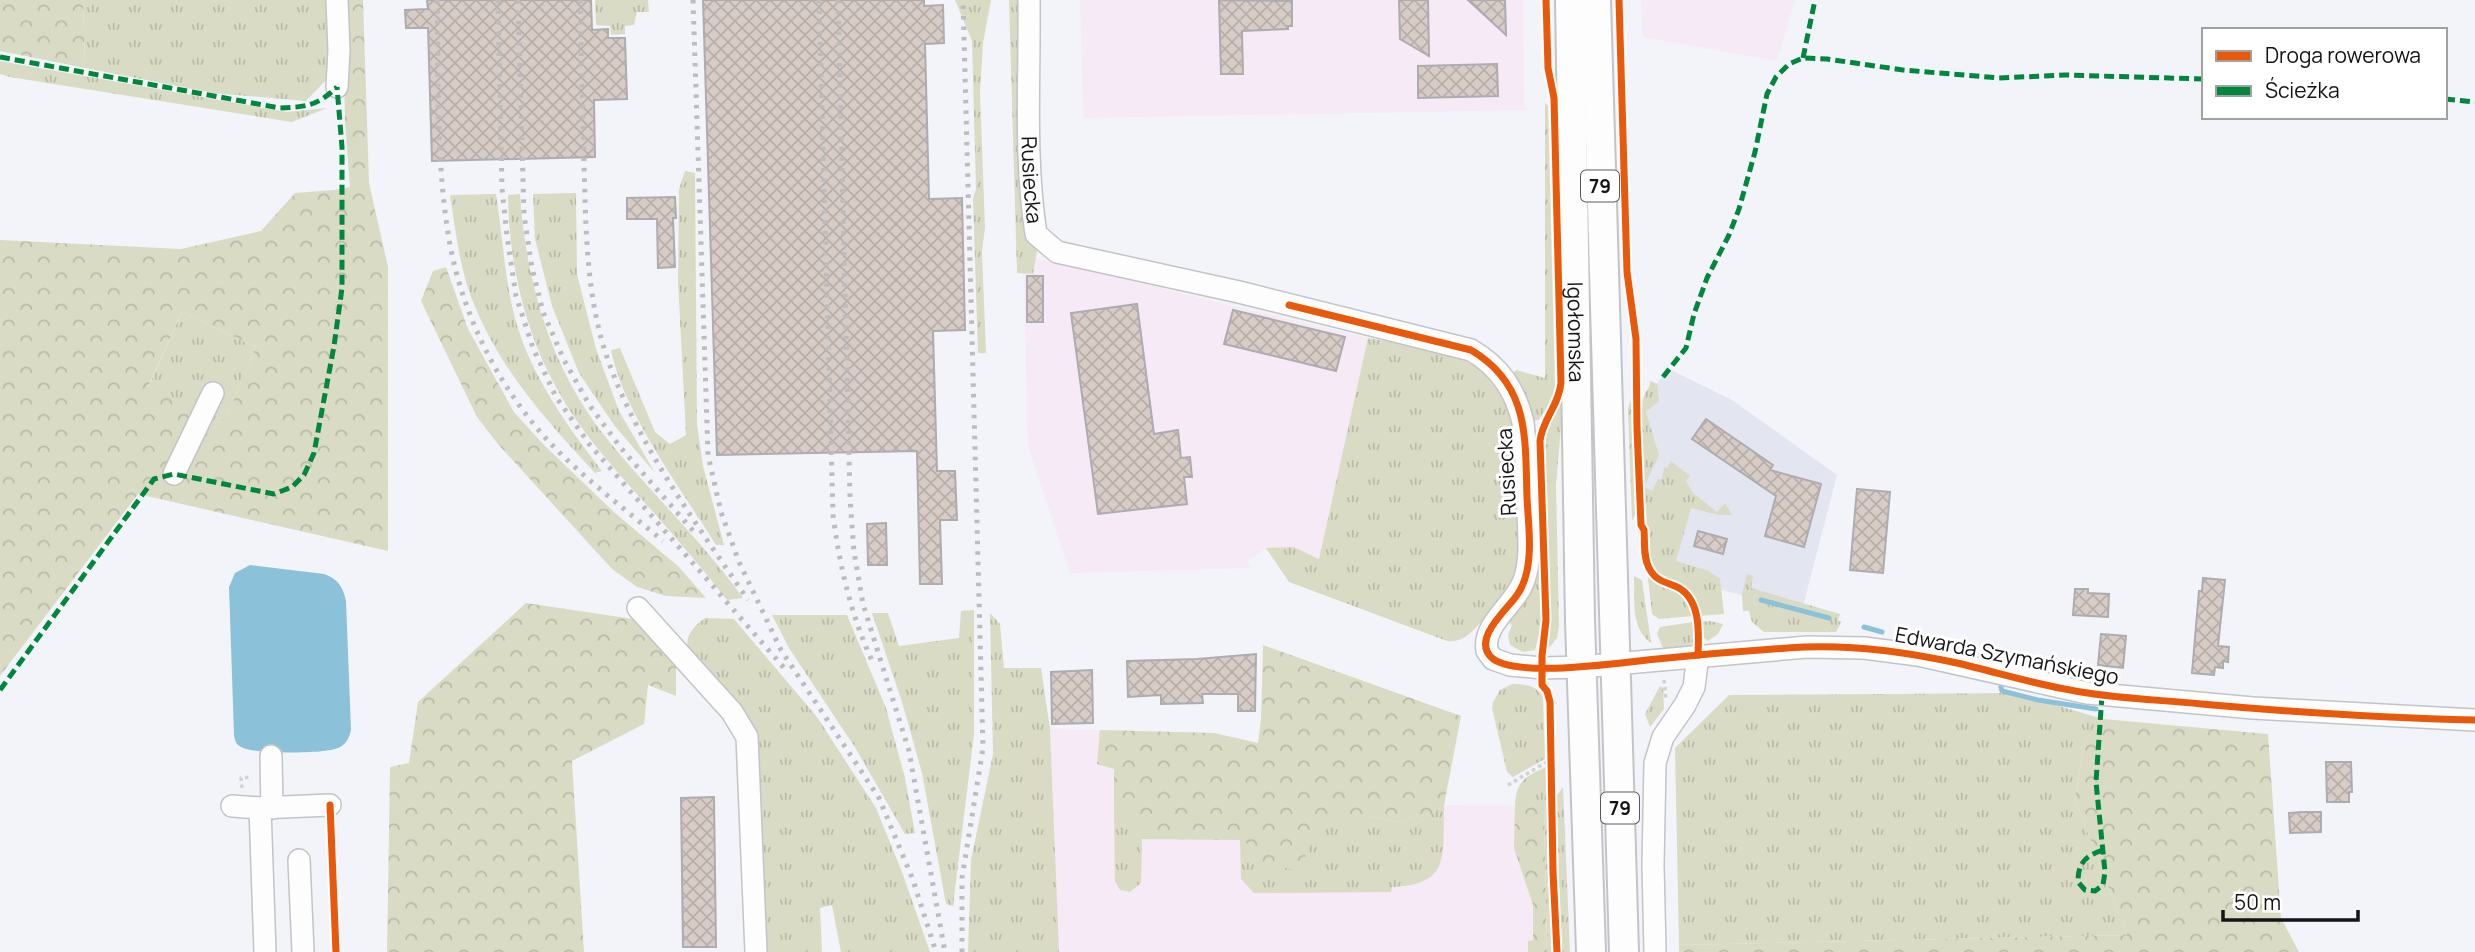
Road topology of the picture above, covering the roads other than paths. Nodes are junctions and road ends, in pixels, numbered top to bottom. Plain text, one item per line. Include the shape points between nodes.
1 (337, 0) edge
2 (1029, 0) edge
3 (1570, 0) edge
4 (1596, 0) edge
5 (337, 87) dead end
6 (212, 393) dead end
7 (174, 474) dead end
8 (638, 608) dead end
9 (1698, 656) junction
10 (1616, 663) junction
11 (1581, 667) junction
12 (2475, 720) edge
13 (271, 756) dead end
14 (330, 805) dead end
15 (232, 806) dead end
16 (266, 808) junction
17 (299, 860) dead end
18 (265, 952) edge
19 (303, 952) edge
20 (756, 952) edge
21 (1591, 952) edge
22 (1624, 952) edge
23 (1655, 952) edge

1 - 5 street
2 - 11 street, Rusiecka via 1029,142 1036,234 1057,252 1472,350 1487,359 1512,389 1523,422 1529,556 1520,591 1487,637 1487,651 1493,659 1510,665
3 - 11 main road, Igołomska / 79
4 - 10 main road, Igołomska / 79
6 - 7 street
8 - 20 street via 732,712 747,737
9 - 10 street, Edwarda Szymańskiego
9 - 12 street, Edwarda Szymańskiego via 1807,647 1864,648 1918,655 2087,693 2253,709
9 - 23 street via 1691,695 1662,737 1656,756
10 - 11 street
10 - 22 main road, Igołomska / 79
11 - 21 main road, Igołomska / 79
13 - 16 street
14 - 16 street
15 - 16 street
16 - 18 street
17 - 19 street

